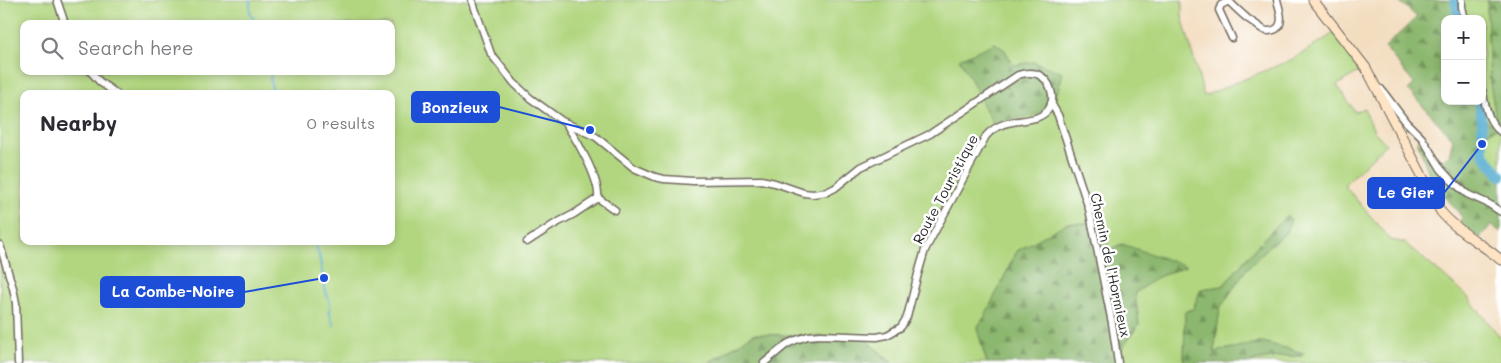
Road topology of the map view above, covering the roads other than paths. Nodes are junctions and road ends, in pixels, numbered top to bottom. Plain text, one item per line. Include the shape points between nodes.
1 (57, 0) edge
2 (472, 0) edge
3 (1229, 0) edge
4 (1277, 0) edge
5 (1313, 0) edge
6 (1462, 0) edge
7 (1464, 15) edge
8 (64, 20) edge
9 (1232, 38) dead end
10 (94, 75) edge
11 (1376, 88) junction
12 (111, 90) edge
13 (1051, 103) junction
14 (1486, 105) edge
15 (567, 123) junction
16 (1501, 132) edge
17 (598, 198) junction
18 (614, 210) dead end
19 (1501, 212) edge
20 (527, 242) dead end
21 (0, 245) edge
22 (1501, 260) edge
23 (18, 363) edge
24 (764, 363) edge
25 (1118, 363) edge

1 - 8 street
2 - 15 street, Route Touristique via 489,50 505,72 530,98
3 - 4 street via 1250,20 1270,31 1280,23
3 - 9 street via 1219,10
5 - 11 main road via 1366,68
6 - 7 street
10 - 12 street
11 - 19 street via 1382,89 1422,138 1451,180 1467,194
11 - 22 main road via 1441,212 1453,225
13 - 15 street, Route Touristique via 1052,94 1043,78 1036,74 1018,75 930,134 868,164 835,188 819,194 804,193 761,180 689,181 655,177 634,168 596,137
13 - 24 street, Route Touristique via 1041,116 1008,122 986,136 926,250 907,317 900,327 887,335 877,336 808,336 786,344
13 - 25 street, Chemin de l'Hormieux via 1058,115 1089,209
14 - 16 street via 1490,120
15 - 17 street via 596,183
17 - 18 street
17 - 20 street
21 - 23 street via 16,303

